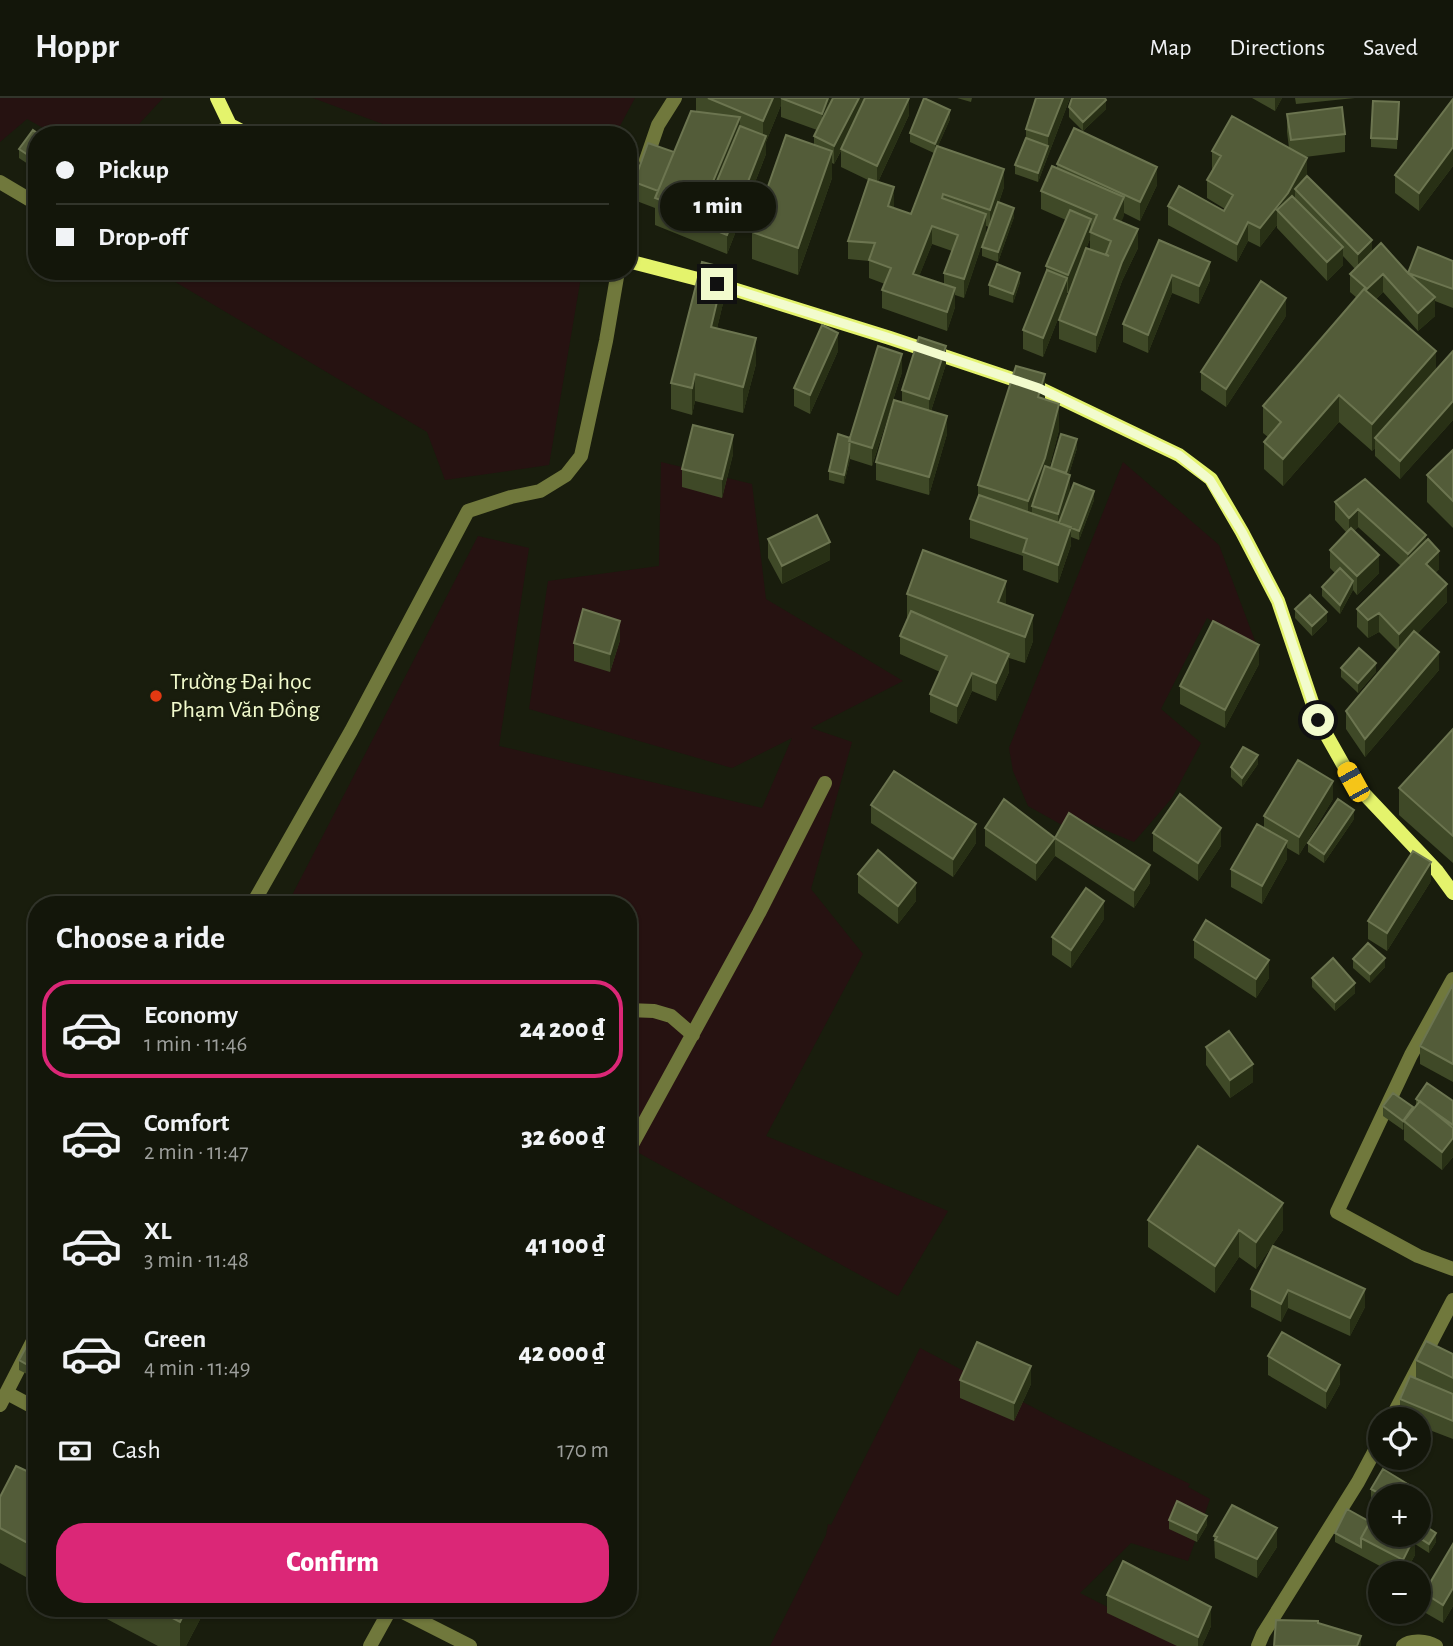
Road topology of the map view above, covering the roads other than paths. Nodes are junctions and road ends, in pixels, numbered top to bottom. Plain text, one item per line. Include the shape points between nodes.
1 (217, 98) edge
2 (675, 98) edge
3 (230, 125) edge
4 (0, 182) edge
5 (637, 184) edge
6 (28, 199) edge
7 (637, 263) edge
8 (616, 280) edge
9 (825, 783) dead end
10 (1453, 893) edge
11 (257, 896) edge
12 (1453, 979) edge
13 (637, 1010) edge
14 (693, 1035) junction
15 (637, 1136) edge
16 (1453, 1269) edge
17 (1453, 1300) edge
18 (28, 1352) edge
19 (4, 1399) edge
20 (28, 1406) edge
21 (1397, 1407) edge
22 (1368, 1463) edge
23 (388, 1617) edge
24 (411, 1617) edge
25 (370, 1646) edge
26 (470, 1646) edge
27 (1258, 1646) edge
28 (1402, 1646) edge
29 (1436, 1646) edge

1 - 3 street
2 - 5 street via 658,125
4 - 6 street
7 - 10 street via 877,333 1039,388 1179,455 1210,480 1242,532 1278,601 1318,720 1353,782
8 - 11 street via 581,456 566,475 540,491 468,511
9 - 14 street
12 - 16 street via 1411,1055 1337,1212 1418,1256
13 - 14 street via 671,1016
14 - 15 street
17 - 21 street
18 - 19 street
19 - 20 street
22 - 27 street
23 - 25 street
24 - 26 street
28 - 29 street via 1428,1642

